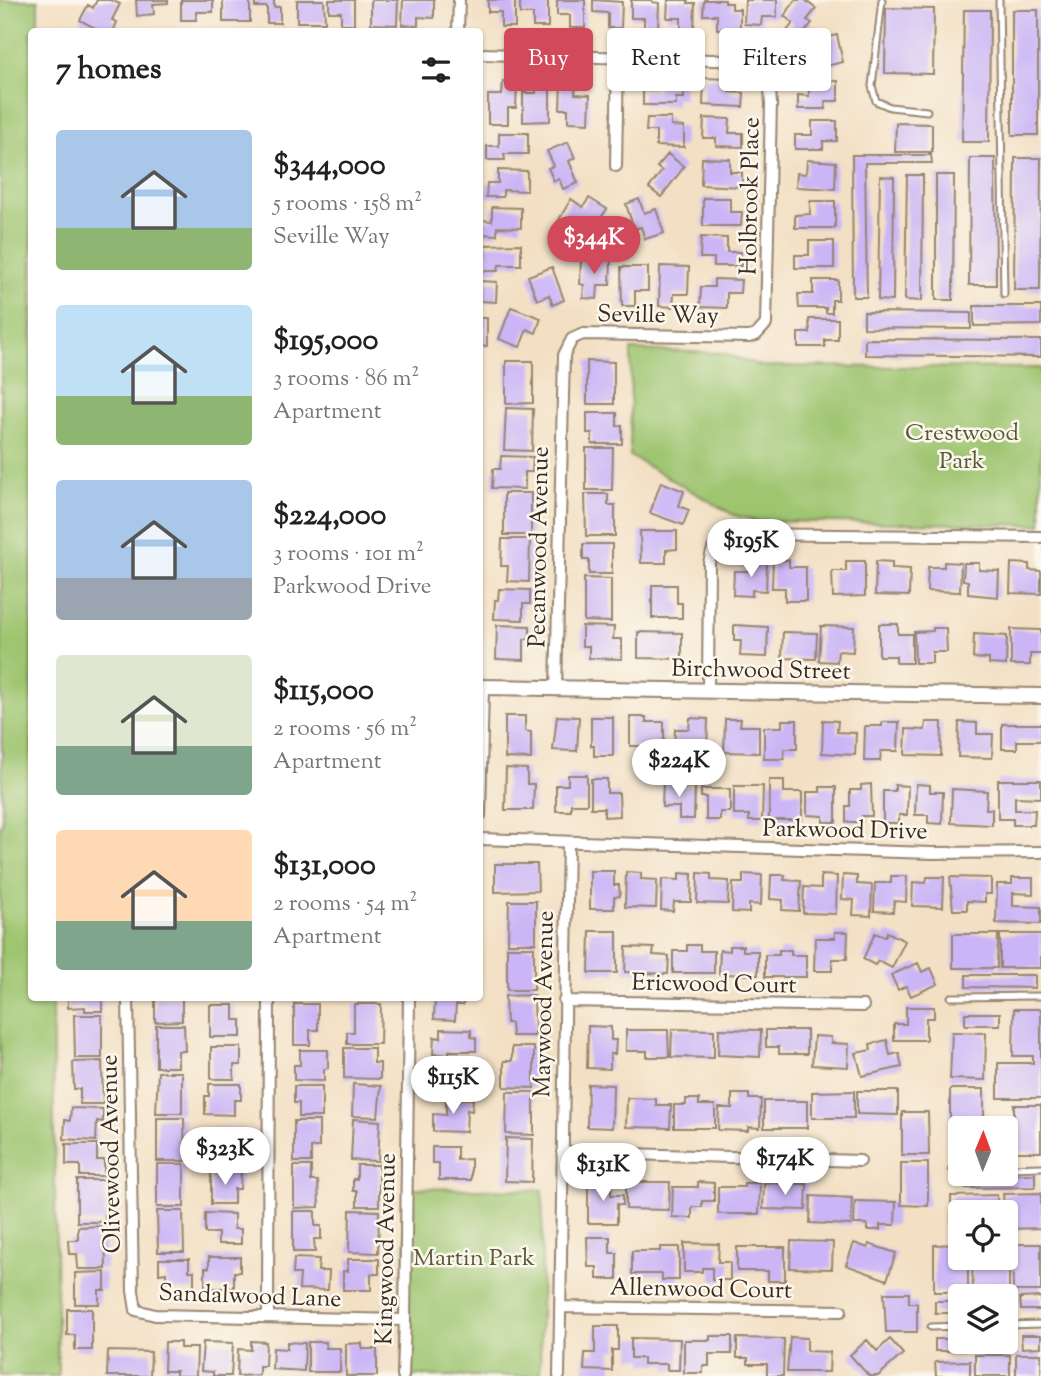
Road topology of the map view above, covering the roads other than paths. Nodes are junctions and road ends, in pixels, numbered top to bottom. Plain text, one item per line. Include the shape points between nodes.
1 (459, 0) edge
2 (882, 0) edge
3 (999, 0) edge
4 (458, 28) edge
5 (483, 54) edge
6 (607, 58) edge
7 (705, 60) edge
8 (617, 91) edge
9 (927, 111) dead end
10 (616, 166) dead end
11 (1004, 295) dead end
12 (766, 324) joint
13 (563, 406) joint
14 (1041, 537) edge
15 (483, 687) edge
16 (556, 689) junction
17 (708, 691) junction
18 (1041, 696) edge
19 (483, 839) edge
20 (568, 842) junction
21 (1041, 852) edge
22 (1041, 996) edge
23 (951, 997) dead end
24 (128, 1001) edge
25 (269, 1001) edge
26 (409, 1001) edge
27 (564, 1001) junction
28 (863, 1006) dead end
29 (562, 1152) junction
30 (860, 1161) dead end
31 (1041, 1167) edge
32 (1018, 1168) edge
33 (560, 1307) junction
34 (136, 1310) joint
35 (841, 1311) dead end
36 (268, 1317) junction
37 (405, 1320) junction
38 (1041, 1324) edge
39 (1018, 1325) edge
40 (948, 1326) edge
41 (931, 1327) dead end
42 (402, 1376) edge
43 (559, 1376) edge

1 - 4 street
2 - 9 lane via 872,86 876,101
3 - 11 lane
5 - 6 street
7 - 12 street, Holbrook Place via 751,61 762,65 769,76
8 - 10 street
12 - 13 street, Seville Way via 749,337 583,334 572,339 564,355
13 - 16 street, Pecanwood Avenue
14 - 17 street via 728,534 713,547 709,563
15 - 16 street, Birchwood Street
16 - 17 street, Birchwood Street
17 - 18 street, Birchwood Street
19 - 20 street, Parkwood Drive
20 - 21 street, Parkwood Drive
20 - 27 street, Maywood Avenue
22 - 23 lane
24 - 34 street, Olivewood Avenue
25 - 36 street
26 - 37 street, Kingwood Avenue
27 - 28 street, Ericwood Court
27 - 29 street, Maywood Avenue
29 - 30 street
29 - 33 street, Maywood Avenue
31 - 32 lane
33 - 35 street, Allenwood Court
33 - 43 street, Maywood Avenue
34 - 36 street, Sandalwood Lane via 155,1315
36 - 37 street, Sandalwood Lane
37 - 42 street, Kingwood Avenue
38 - 39 lane
40 - 41 lane

